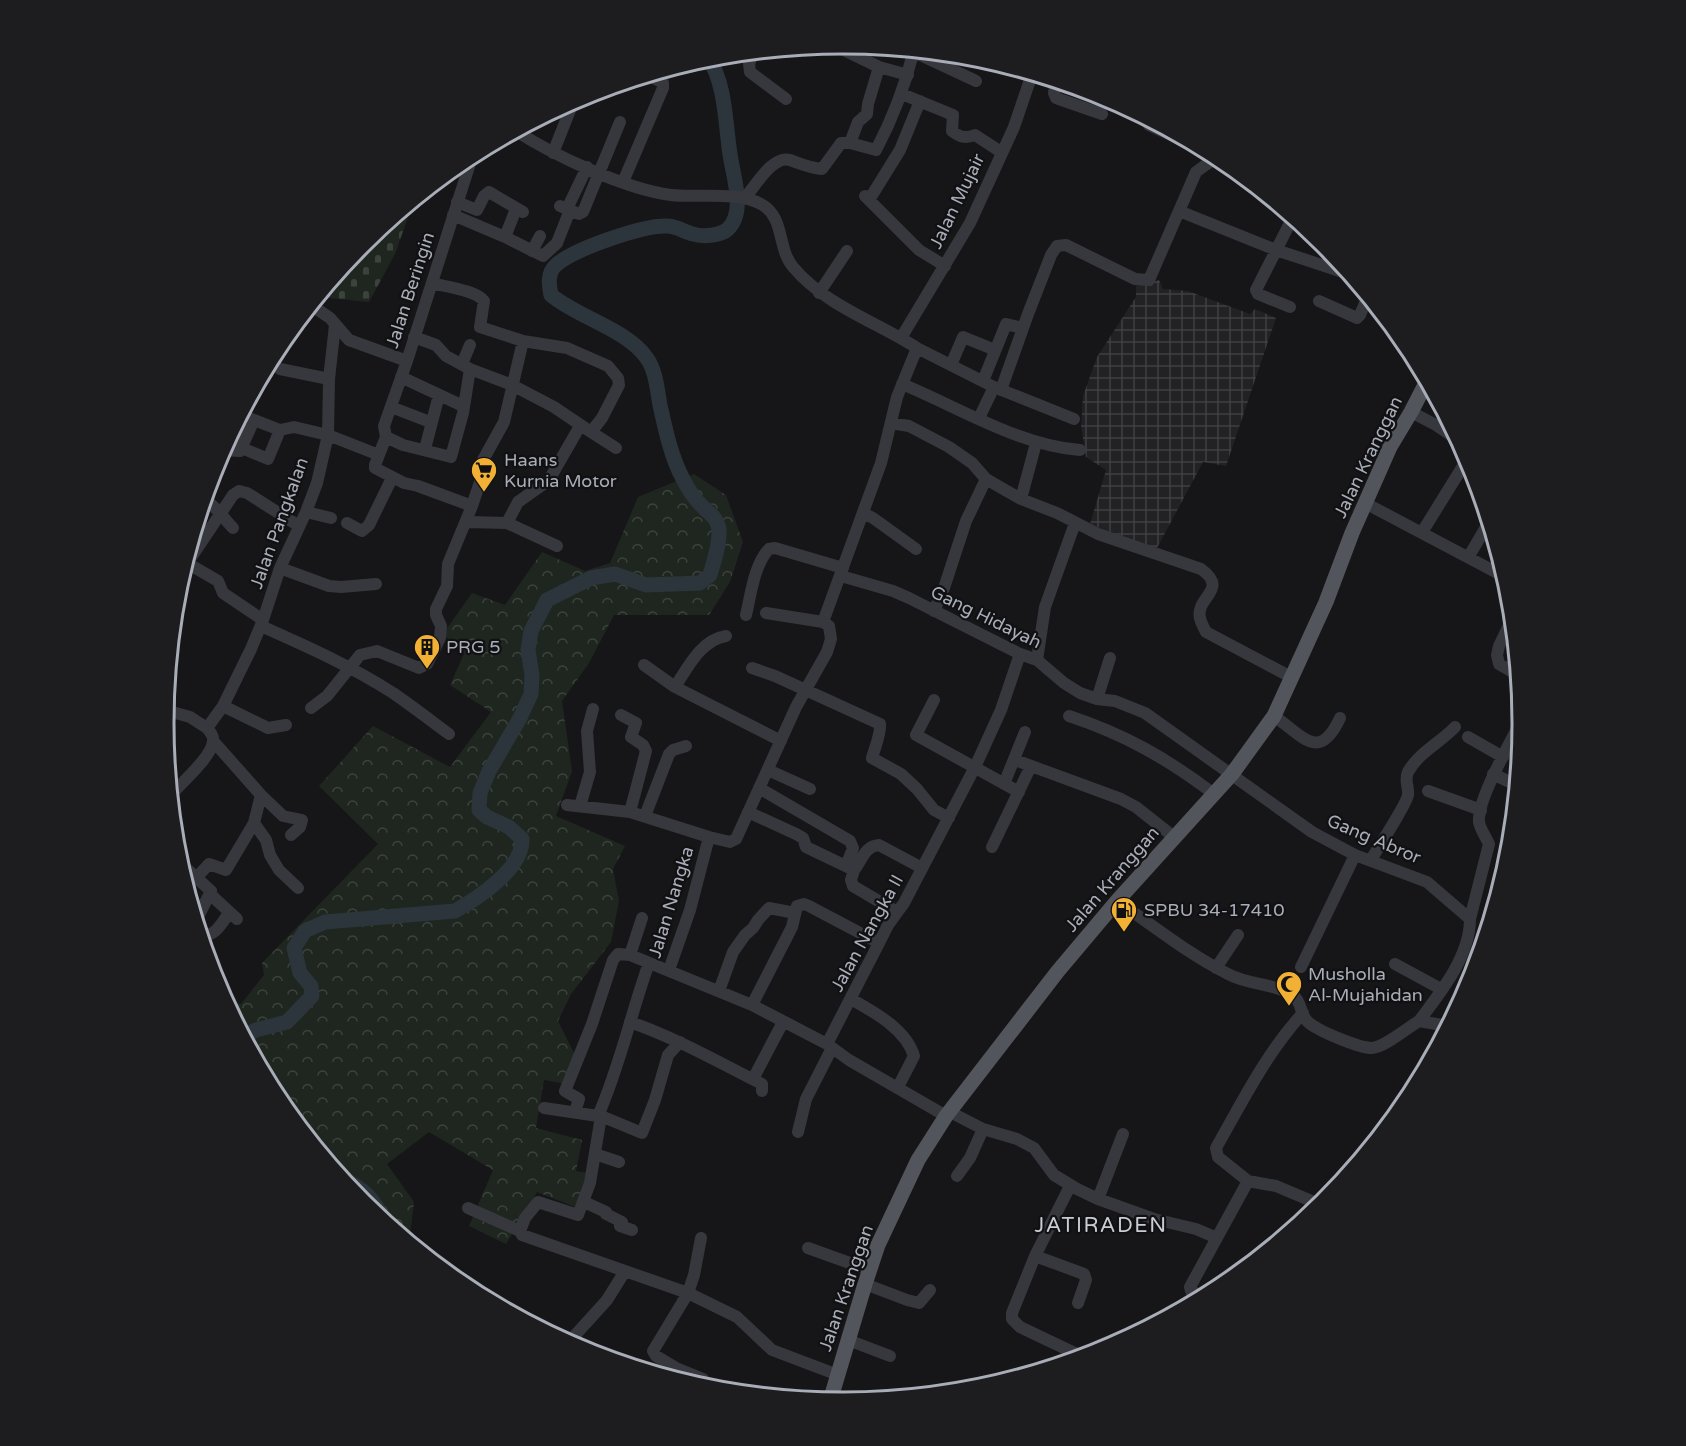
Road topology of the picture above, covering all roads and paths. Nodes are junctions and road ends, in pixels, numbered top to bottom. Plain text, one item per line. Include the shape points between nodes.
1 (853, 54) edge
2 (912, 58) edge
3 (749, 61) edge
4 (934, 61) edge
5 (879, 67) junction
6 (908, 75) junction
7 (661, 80) edge
8 (976, 81) dead end
9 (1030, 81) edge
10 (1054, 89) edge
11 (902, 94) junction
12 (786, 99) dead end
13 (920, 101) junction
14 (569, 113) edge
15 (1102, 114) dead end
16 (620, 122) dead end
17 (524, 136) edge
18 (850, 143) junction
19 (1001, 152) junction
20 (553, 153) junction
21 (1212, 165) edge
22 (466, 170) edge
23 (592, 170) junction
24 (623, 182) junction
25 (740, 198) junction
26 (457, 202) junction
27 (1179, 211) junction
28 (453, 215) junction
29 (1289, 225) edge
30 (540, 236) dead end
31 (505, 237) junction
32 (1276, 250) junction
33 (532, 251) junction
34 (847, 251) dead end
35 (945, 266) junction
36 (1333, 269) edge
37 (432, 283) junction
38 (819, 292) junction
39 (1319, 302) dead end
40 (1364, 304) edge
41 (1290, 307) dead end
42 (317, 309) edge
43 (335, 325) junction
44 (1022, 328) junction
45 (414, 337) junction
46 (901, 338) junction
47 (522, 341) junction
48 (470, 345) dead end
49 (917, 348) junction
50 (995, 350) junction
51 (407, 362) junction
52 (951, 365) junction
53 (466, 367) junction
54 (280, 369) dead end
55 (401, 377) junction
56 (329, 379) junction
57 (902, 384) junction
58 (512, 385) junction
59 (993, 386) junction
60 (1423, 389) edge
61 (439, 395) junction
62 (390, 407) junction
63 (463, 410) junction
64 (1411, 412) junction
65 (248, 418) edge
66 (979, 418) junction
67 (1074, 419) dead end
68 (254, 420) junction
69 (430, 422) junction
70 (891, 423) junction
71 (586, 429) junction
72 (280, 430) junction
73 (1445, 432) edge
74 (328, 435) junction
75 (386, 437) junction
76 (1036, 443) junction
77 (242, 448) junction
78 (616, 448) dead end
79 (424, 449) junction
80 (1080, 450) dead end
81 (232, 452) edge
82 (379, 455) junction
83 (1462, 468) edge
84 (392, 478) junction
85 (986, 479) junction
86 (1021, 499) junction
87 (212, 503) edge
88 (1365, 503) junction
89 (472, 506) junction
90 (306, 512) junction
91 (863, 513) junction
92 (220, 515) junction
93 (331, 518) dead end
94 (347, 522) dead end
95 (467, 522) junction
96 (507, 523) junction
97 (1075, 524) junction
98 (299, 526) junction
99 (233, 528) dead end
100 (1424, 529) dead end
101 (1483, 532) edge
102 (557, 546) dead end
103 (197, 548) edge
104 (916, 549) dead end
105 (1469, 556) dead end
106 (280, 568) junction
107 (192, 570) edge
108 (1494, 571) edge
109 (842, 572) junction
110 (376, 584) dead end
111 (934, 611) junction
112 (766, 613) dead end
113 (746, 615) dead end
114 (823, 622) junction
115 (262, 623) junction
116 (1506, 634) edge
117 (726, 636) dead end
118 (1020, 654) junction
119 (1110, 658) dead end
120 (1037, 660) junction
121 (644, 665) dead end
122 (348, 667) junction
123 (752, 668) dead end
124 (1510, 670) edge
125 (1291, 677) junction
126 (675, 687) junction
127 (805, 690) junction
128 (1097, 699) junction
129 (934, 700) dead end
130 (223, 706) junction
131 (311, 708) dead end
132 (593, 709) dead end
133 (174, 713) edge
134 (621, 715) dead end
135 (1069, 716) dead end
136 (1274, 716) junction
137 (1340, 718) dead end
138 (286, 725) dead end
139 (1455, 727) dead end
140 (207, 728) junction
141 (1025, 732) dead end
142 (449, 734) dead end
143 (1468, 737) dead end
144 (1512, 740) edge
145 (781, 741) junction
146 (214, 742) junction
147 (686, 746) dead end
148 (1503, 758) junction
149 (1015, 760) junction
150 (1030, 766) junction
151 (975, 767) junction
152 (768, 770) junction
153 (1232, 774) junction
154 (1493, 774) junction
155 (1509, 781) edge
156 (1004, 784) junction
157 (177, 788) edge
158 (759, 788) junction
159 (810, 789) dead end
160 (1428, 791) dead end
161 (1019, 792) junction
162 (1214, 794) junction
163 (261, 795) junction
164 (630, 812) junction
165 (748, 812) junction
166 (1480, 813) junction
167 (645, 816) junction
168 (949, 818) junction
169 (254, 823) junction
170 (291, 835) dead end
171 (709, 837) junction
172 (1174, 837) junction
173 (992, 847) dead end
174 (1354, 855) junction
175 (1371, 860) junction
176 (850, 868) junction
177 (922, 868) junction
178 (191, 872) edge
179 (197, 877) junction
180 (298, 888) dead end
181 (210, 895) junction
182 (1117, 901) junction
183 (201, 910) edge
184 (897, 912) junction
185 (795, 913) junction
186 (642, 918) dead end
187 (1470, 918) junction
188 (1238, 935) dead end
189 (209, 936) edge
190 (879, 943) junction
191 (630, 955) junction
192 (650, 963) junction
193 (1395, 964) dead end
194 (1301, 967) dead end
195 (1216, 968) junction
196 (669, 970) junction
197 (1441, 989) junction
198 (718, 991) junction
199 (851, 999) junction
200 (752, 1005) junction
201 (1303, 1013) junction
202 (1419, 1021) junction
203 (630, 1022) junction
204 (783, 1022) junction
205 (1440, 1025) edge
206 (680, 1042) junction
207 (830, 1046) junction
208 (753, 1079) junction
209 (898, 1087) junction
210 (762, 1091) dead end
211 (544, 1108) dead end
212 (575, 1112) junction
213 (948, 1114) junction
214 (600, 1116) junction
215 (983, 1129) junction
216 (798, 1132) dead end
217 (1123, 1134) dead end
218 (595, 1154) junction
219 (619, 1162) dead end
220 (957, 1176) dead end
221 (1248, 1181) junction
222 (1070, 1186) junction
223 (1098, 1199) junction
224 (1311, 1201) edge
225 (584, 1202) junction
226 (468, 1208) dead end
227 (632, 1230) dead end
228 (520, 1231) junction
229 (701, 1238) dead end
230 (1217, 1238) junction
231 (808, 1248) dead end
232 (1035, 1256) junction
233 (625, 1271) junction
234 (867, 1277) junction
235 (930, 1290) dead end
236 (1193, 1292) edge
237 (688, 1293) junction
238 (1078, 1303) dead end
239 (575, 1336) edge
240 (848, 1340) junction
241 (1071, 1351) edge
242 (890, 1356) dead end
243 (670, 1369) edge
244 (838, 1375) junction
245 (833, 1392) edge

1 - 5 street
2 - 6 street
3 - 12 street via 750,72
4 - 8 street
5 - 6 street
5 - 18 street via 867,114 858,122
6 - 11 street
7 - 24 street via 663,88
9 - 19 street, Jalan Mujair
10 - 15 street via 1056,98
11 - 13 street
11 - 18 street via 876,150
13 - 19 street via 953,116 952,131 961,137 975,135
13 - 35 street via 900,150 867,198 919,250
14 - 20 street
16 - 23 street
17 - 20 street
18 - 25 street via 841,143 822,169 787,159 777,161
19 - 35 street, Jalan Mujair via 970,223
20 - 23 street
21 - 27 street via 1196,172
22 - 26 street, Jalan Beringin
23 - 24 street
23 - 33 street via 566,208 555,247 543,256
24 - 25 street via 652,192
25 - 38 street via 762,204 774,216 786,257
26 - 28 street, Jalan Beringin
26 - 31 street via 477,210 489,192 520,210
27 - 32 street
27 - 44 street via 1149,280 1135,279 1066,245 1058,246
28 - 31 street
28 - 37 street, Jalan Beringin
29 - 32 street
30 - 33 street
31 - 33 street
32 - 36 street
32 - 41 street via 1256,292
34 - 38 street
35 - 46 street, Jalan Mujair
37 - 45 street, Jalan Beringin
37 - 47 street via 483,298 480,327
38 - 46 street
39 - 40 street via 1357,318
42 - 43 street, Jalan Beringin
43 - 51 street, Jalan Beringin via 349,340
43 - 56 street, Jalan Pangkalan
44 - 50 street via 1006,324
44 - 59 street
45 - 51 street, Jalan Beringin
45 - 53 street via 436,345
46 - 49 street
47 - 58 street
47 - 71 street via 567,348 608,366 618,378 619,385 602,418
48 - 53 street
49 - 52 street
49 - 57 street
50 - 52 street via 963,337
50 - 59 street
51 - 55 street
52 - 59 street
53 - 58 street
53 - 63 street
54 - 56 street
55 - 61 street
55 - 62 street
56 - 74 street, Jalan Pangkalan
57 - 66 street
57 - 70 street
58 - 71 street via 554,406
58 - 89 street via 504,422 483,460
59 - 66 street
59 - 67 street
60 - 64 main road, Jalan Kranggan
61 - 63 street
61 - 69 street
62 - 69 street
62 - 75 street via 384,426
63 - 79 street via 451,457
64 - 73 street
64 - 88 main road, Jalan Kranggan
65 - 68 street
66 - 76 street
68 - 72 street
68 - 77 street
69 - 79 street
70 - 85 street via 909,426 949,447
70 - 91 street
71 - 78 street
71 - 96 street via 549,480 518,502
72 - 74 street via 294,427
72 - 77 street via 268,459
74 - 82 street
74 - 90 street, Jalan Pangkalan
75 - 79 street
75 - 82 street
76 - 80 street
76 - 86 street
77 - 81 street
82 - 84 street via 375,468
83 - 100 street
84 - 89 street
84 - 94 street via 369,525 362,531
85 - 86 street
85 - 111 street via 966,520
86 - 97 street
87 - 92 street
88 - 108 street
88 - 125 main road, Jalan Kranggan
89 - 95 street
90 - 93 street
90 - 98 street, Jalan Pangkalan
91 - 104 street
91 - 109 street
92 - 98 street via 239,491
92 - 99 street
92 - 103 street
95 - 96 street
95 - 122 street via 448,564 447,586 436,609 440,638 427,664 418,668 377,651 360,655
96 - 102 street
97 - 120 street via 1045,607
97 - 125 street via 1201,569 1213,582 1199,617 1206,632
98 - 106 street, Jalan Pangkalan
101 - 105 street
106 - 110 street via 329,586
106 - 115 street, Jalan Pangkalan
107 - 115 street via 218,581 223,593
109 - 111 street, Gang Hidayah
109 - 113 street, Gang Hidayah via 769,549 753,585
109 - 114 street
111 - 118 street, Gang Hidayah
112 - 114 street
114 - 127 street, Jalan Nangka via 829,626 831,639
115 - 122 street
115 - 130 street, Jalan Pangkalan
116 - 124 street via 1497,655 1499,664
117 - 126 street via 705,644
118 - 120 street, Gang Hidayah
118 - 151 street, Jalan Nangka II via 1001,710
119 - 128 street
120 - 128 street, Gang Hidayah via 1064,683
121 - 126 street
122 - 131 street via 327,696
122 - 142 street
123 - 127 street
125 - 136 main road, Jalan Kranggan
126 - 145 street
127 - 145 street, Jalan Nangka
127 - 168 street via 880,724 872,758 909,781 926,803
128 - 153 street, Gang Hidayah via 1116,701 1145,713
129 - 151 street via 916,735
130 - 138 street via 268,729
130 - 140 street, Jalan Pangkalan
132 - 164 street via 586,731 590,772 573,805
133 - 140 street
134 - 164 street via 636,723 631,737 646,751
135 - 162 street via 1162,756
136 - 137 street via 1315,743 1327,740
136 - 153 main road, Jalan Kranggan
139 - 175 street via 1408,773 1408,796
140 - 146 street
141 - 149 street
143 - 148 street
144 - 148 street
145 - 152 street, Jalan Nangka
146 - 157 street
146 - 163 street
147 - 167 street via 669,754
148 - 154 street
149 - 150 street
149 - 156 street
150 - 161 street
150 - 172 street via 1122,799
151 - 156 street
151 - 168 street, Jalan Nangka II
152 - 158 street, Jalan Nangka
152 - 159 street
153 - 162 main road, Jalan Kranggan
153 - 174 street, Gang Abror via 1312,832
154 - 155 street
154 - 166 street
156 - 161 street
158 - 165 street, Jalan Nangka
158 - 176 street via 850,841
160 - 166 street via 1481,810
161 - 173 street
162 - 172 main road, Jalan Kranggan
163 - 169 street
163 - 170 street via 283,816 302,820
164 - 167 street
165 - 171 street, Jalan Nangka via 734,841
165 - 176 street via 803,838 806,847
166 - 187 street via 1479,824 1489,844
167 - 171 street
168 - 177 street, Jalan Nangka II
169 - 179 street via 226,870 208,864
169 - 180 street via 279,870
171 - 196 street, Jalan Nangka
172 - 182 main road, Jalan Kranggan
174 - 175 street, Gang Abror
174 - 194 street
175 - 187 street, Gang Abror via 1427,882
176 - 177 street via 869,848 879,845
176 - 184 street via 853,886
177 - 184 street, Jalan Nangka II
178 - 179 street
179 - 181 street via 211,891
181 - 183 street
181 - 189 street via 233,916
182 - 195 street
182 - 213 main road, Jalan Kranggan
184 - 190 street, Jalan Nangka II
185 - 190 street via 797,906 804,904
185 - 198 street via 776,908 765,912 733,952
185 - 200 street via 792,927
186 - 191 street
187 - 197 street via 1464,949
188 - 195 street
190 - 199 street, Jalan Nangka II
191 - 192 street
191 - 212 street via 618,954 614,960 565,1091 579,1099
192 - 196 street
192 - 203 street
193 - 197 street
195 - 201 street via 1288,993 1298,1000
196 - 198 street, Jalan Nangka
197 - 202 street
198 - 200 street, Jalan Nangka
199 - 207 street, Jalan Nangka II
199 - 209 street via 893,1026 912,1050 914,1056
200 - 204 street, Jalan Nangka
201 - 202 street via 1307,1022 1329,1035 1370,1048 1380,1046
201 - 221 street via 1257,1076 1216,1148 1218,1157
202 - 205 street
203 - 206 street
203 - 214 street
204 - 207 street, Jalan Nangka
204 - 208 street
206 - 208 street
206 - 214 street via 668,1055 642,1133
207 - 209 street, Jalan Nangka
207 - 216 street, Jalan Nangka II via 806,1099
208 - 210 street via 762,1084
209 - 213 street, Jalan Nangka
211 - 212 street
212 - 214 street
213 - 215 street, Jalan Nangka
213 - 234 main road, Jalan Kranggan via 918,1160
214 - 218 street
215 - 220 street
215 - 222 street, Jalan Nangka via 1034,1148 1054,1175
217 - 223 street
218 - 219 street
218 - 225 street
221 - 224 street via 1276,1186
221 - 230 street
222 - 223 street, Jalan Nangka
222 - 232 street
223 - 230 street, Jalan Nangka
225 - 227 street
225 - 228 street via 578,1215 538,1202
226 - 228 street
228 - 233 street via 522,1235
229 - 237 street
230 - 236 street via 1190,1287
231 - 234 street
232 - 238 street via 1084,1274 1086,1280
232 - 241 street via 1012,1319 1020,1327
233 - 237 street
233 - 239 street via 607,1300
234 - 235 street via 919,1303
234 - 240 main road, Jalan Kranggan
237 - 243 street via 653,1351
237 - 244 street via 737,1317 772,1350
240 - 242 street
240 - 244 main road, Jalan Kranggan
244 - 245 main road, Jalan Kranggan

